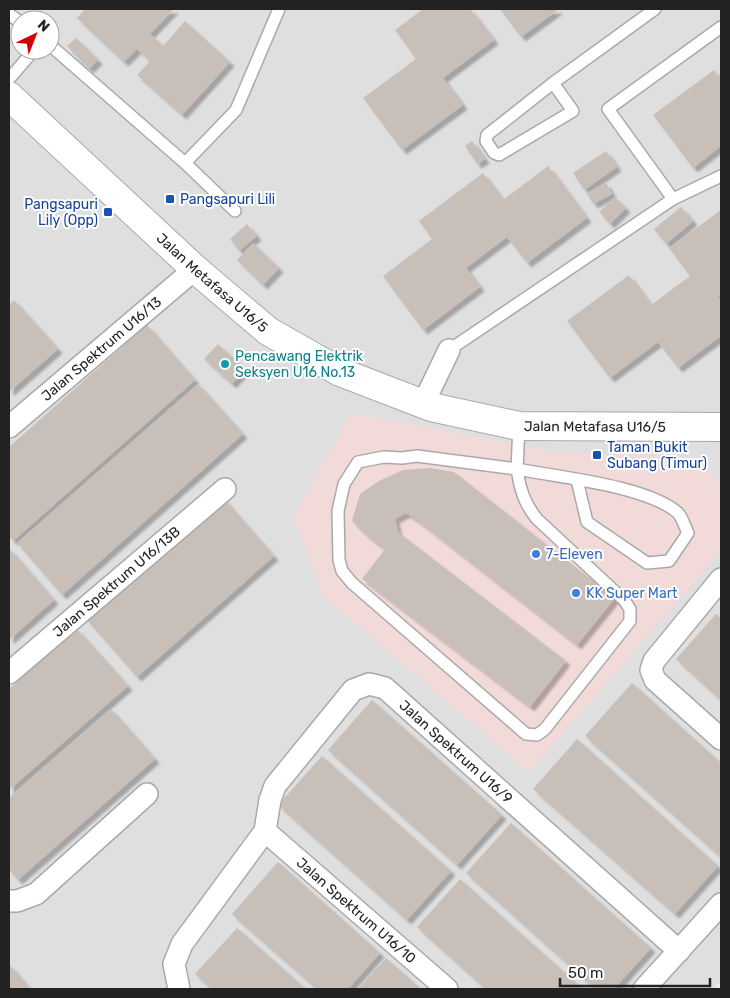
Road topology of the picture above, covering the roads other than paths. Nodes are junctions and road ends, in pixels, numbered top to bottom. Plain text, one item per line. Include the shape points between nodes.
1 (279, 9) edge
2 (655, 9) edge
3 (721, 27) edge
4 (60, 54) edge
5 (25, 60) edge
6 (9, 79) edge
7 (554, 83) junction
8 (9, 96) edge
9 (184, 163) junction
10 (721, 176) edge
11 (673, 199) junction
12 (235, 211) dead end
13 (195, 269) junction
14 (449, 350) joint
15 (423, 404) junction
16 (519, 426) junction
17 (721, 427) edge
18 (9, 428) edge
19 (721, 448) edge
20 (516, 469) junction
21 (577, 480) junction
22 (225, 489) dead end
23 (721, 579) edge
24 (9, 673) edge
25 (721, 739) edge
26 (147, 794) dead end
27 (265, 831) junction
28 (9, 901) edge
29 (721, 904) edge
30 (679, 951) junction
31 (178, 989) edge
32 (447, 989) edge
33 (644, 989) edge

1 - 9 lane via 236,110
2 - 7 lane
3 - 11 lane via 608,109
4 - 9 lane
5 - 6 lane
7 - 7 lane via 573,111 499,155 494,153 486,135
8 - 13 street, Jalan Metafasa U16/5
9 - 12 lane
10 - 11 lane
11 - 14 lane
13 - 15 street, Jalan Metafasa U16/5 via 268,331 340,372
13 - 18 street, Jalan Spektrum U16/13
14 - 15 street
15 - 16 street, Jalan Metafasa U16/5
16 - 17 street, Jalan Metafasa U16/5
16 - 20 lane
17 - 19 street
20 - 20 lane via 528,508 630,608 630,621 537,735 526,734 352,583 338,560 338,511 344,484 358,462 417,456
20 - 21 lane
21 - 21 lane via 642,493 679,513 688,533 669,561 647,563 587,522
22 - 24 street, Jalan Spektrum U16/13B
23 - 25 street via 654,661 652,670 655,680
26 - 28 street via 36,894
27 - 30 street, Jalan Spektrum U16/9 via 275,786 353,690 369,684 385,688
27 - 31 street via 182,944 174,964
27 - 32 street, Jalan Spektrum U16/10
29 - 30 street
30 - 33 street

